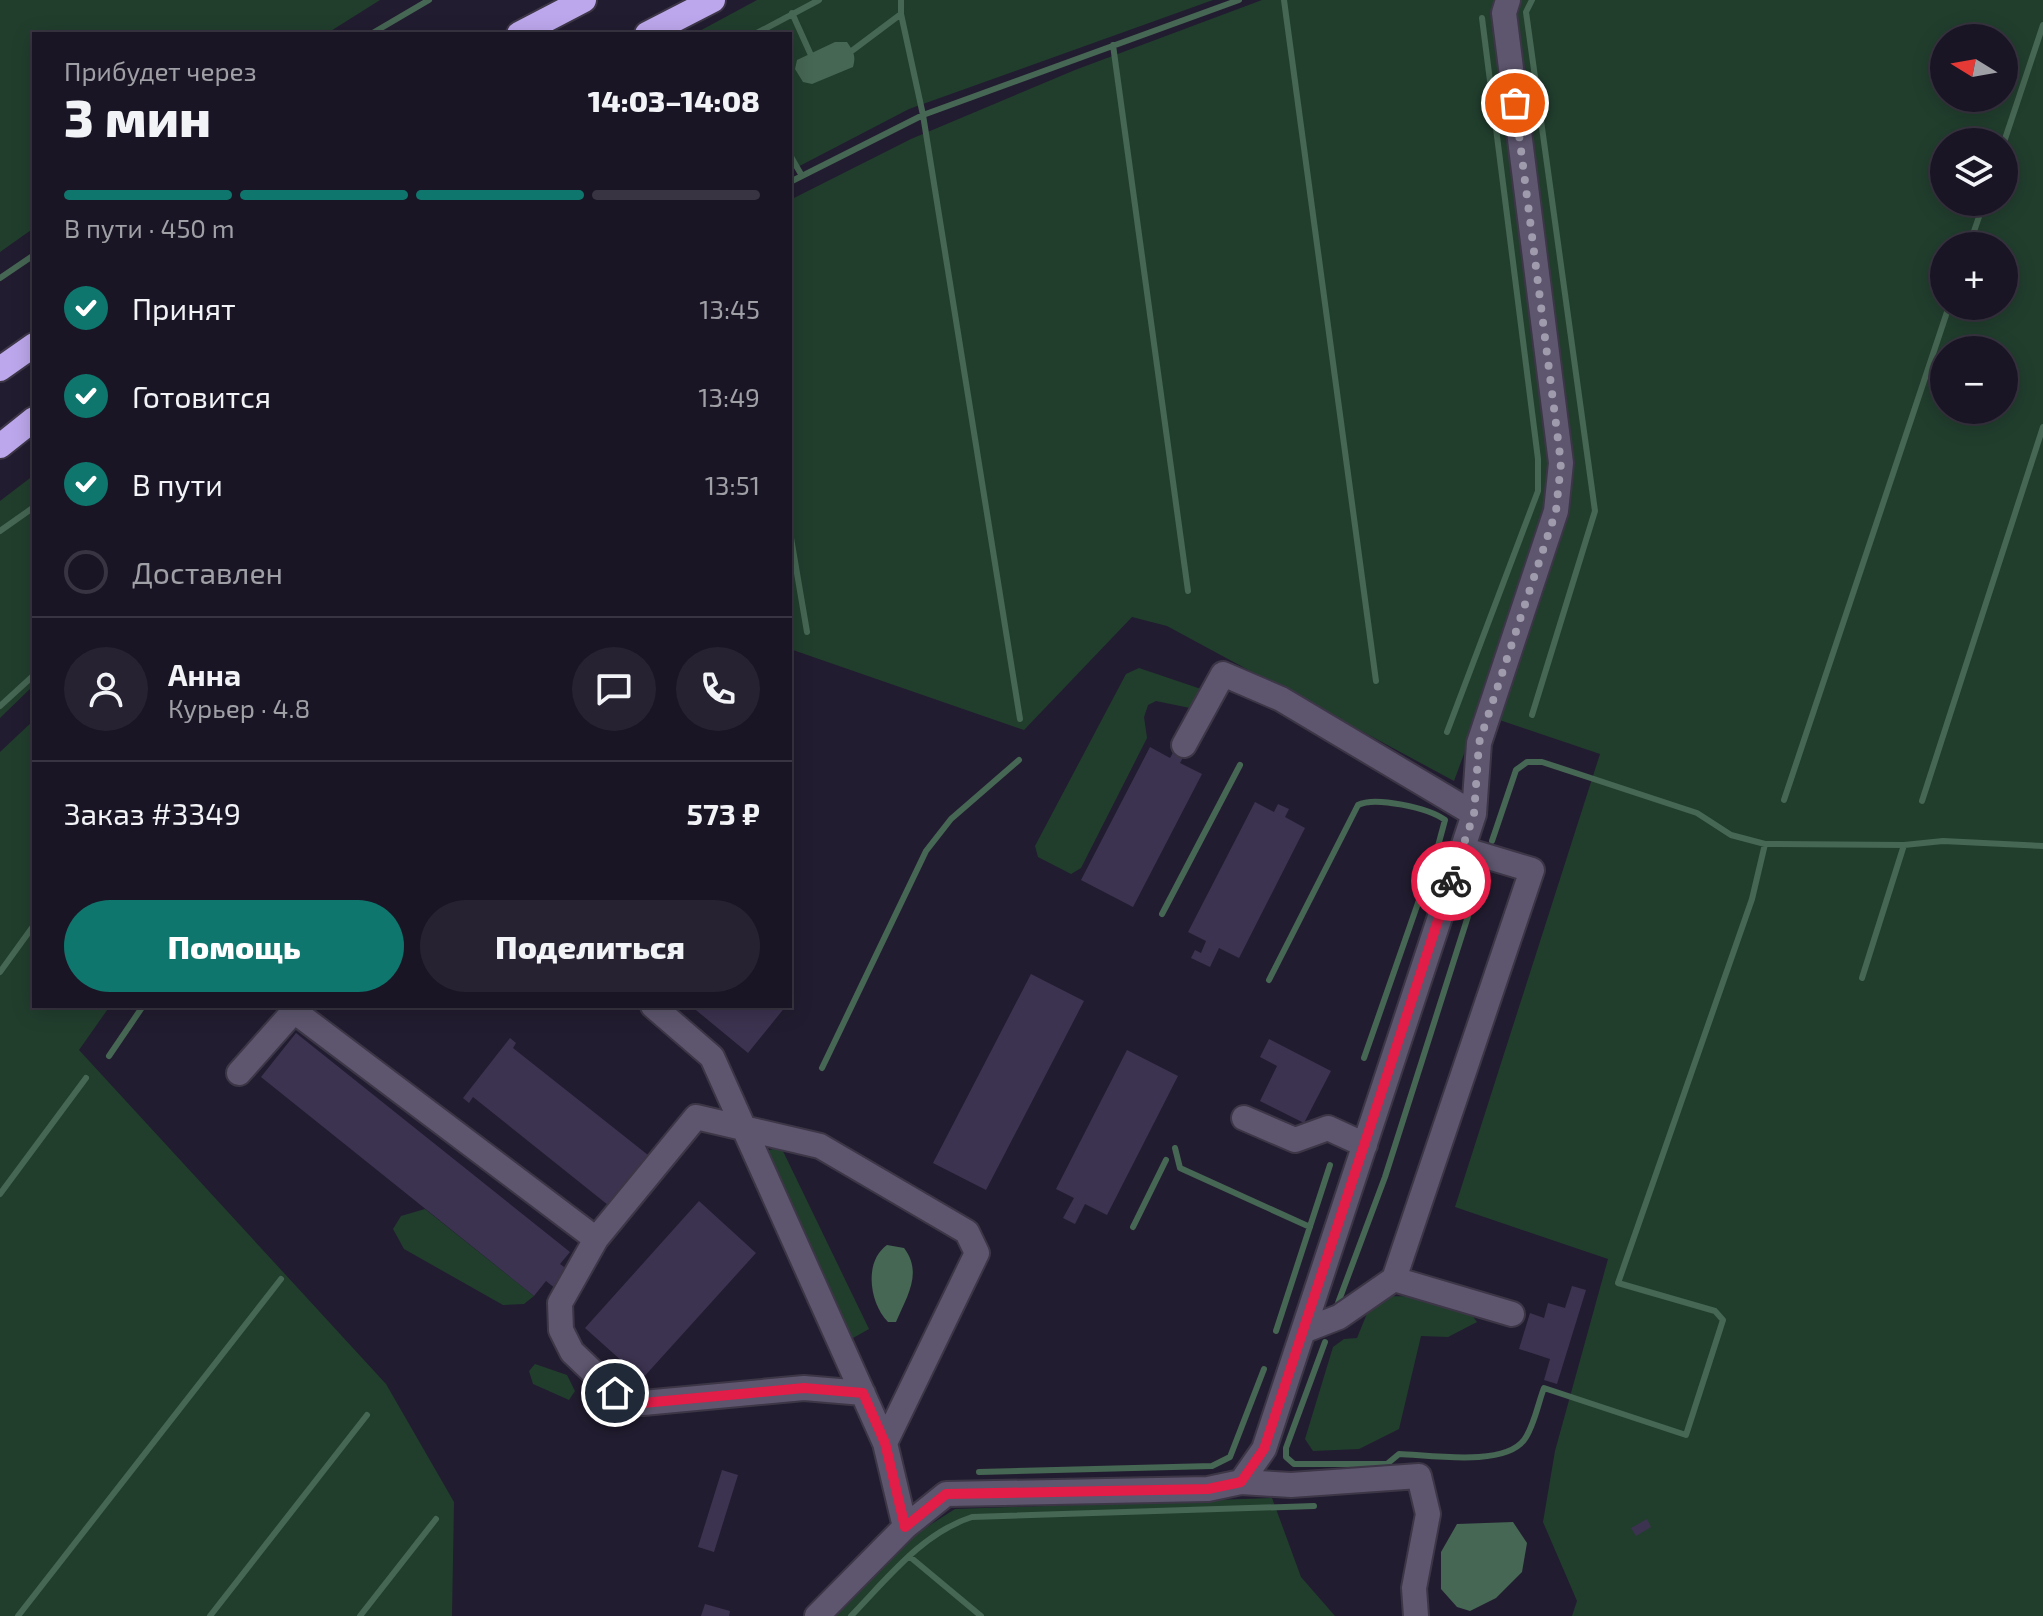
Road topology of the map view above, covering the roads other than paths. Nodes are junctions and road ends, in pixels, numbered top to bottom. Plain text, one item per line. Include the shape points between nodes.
1 (584, 0) edge
2 (713, 0) edge
3 (1508, 0) edge
4 (523, 32) edge
5 (651, 32) edge
6 (32, 346) edge
7 (0, 369) edge
8 (32, 421) edge
9 (0, 446) edge
10 (1184, 745) dead end
11 (1474, 814) junction
12 (1462, 849) junction
13 (655, 1008) edge
14 (239, 1073) dead end
15 (1244, 1118) dead end
16 (743, 1128) junction
17 (1365, 1145) junction
18 (596, 1239) junction
19 (1394, 1279) junction
20 (1512, 1314) dead end
21 (1303, 1331) junction
22 (863, 1393) junction
23 (885, 1443) junction
24 (1241, 1482) junction
25 (905, 1527) junction
26 (817, 1616) edge
27 (1416, 1616) edge

1 - 4 highway
2 - 5 highway
3 - 11 street via 1504,13 1561,463 1556,511 1479,743
6 - 7 highway
8 - 9 highway
10 - 11 street via 1223,674 1281,699
11 - 12 street
12 - 17 street
12 - 19 street via 1532,870
13 - 16 street via 712,1057
14 - 18 street via 294,1011
15 - 17 street via 1295,1140 1328,1128
16 - 18 street via 696,1117
16 - 22 street
16 - 23 street via 820,1146 967,1232 977,1253
17 - 21 street
18 - 22 street via 560,1303 561,1330 572,1352 615,1393 643,1403 804,1388
19 - 20 street
19 - 21 street via 1339,1317
21 - 24 street via 1264,1449
22 - 23 street
23 - 25 street
24 - 25 street via 1208,1489 946,1494
24 - 27 street via 1291,1485 1419,1476 1428,1514 1414,1588
25 - 26 street

